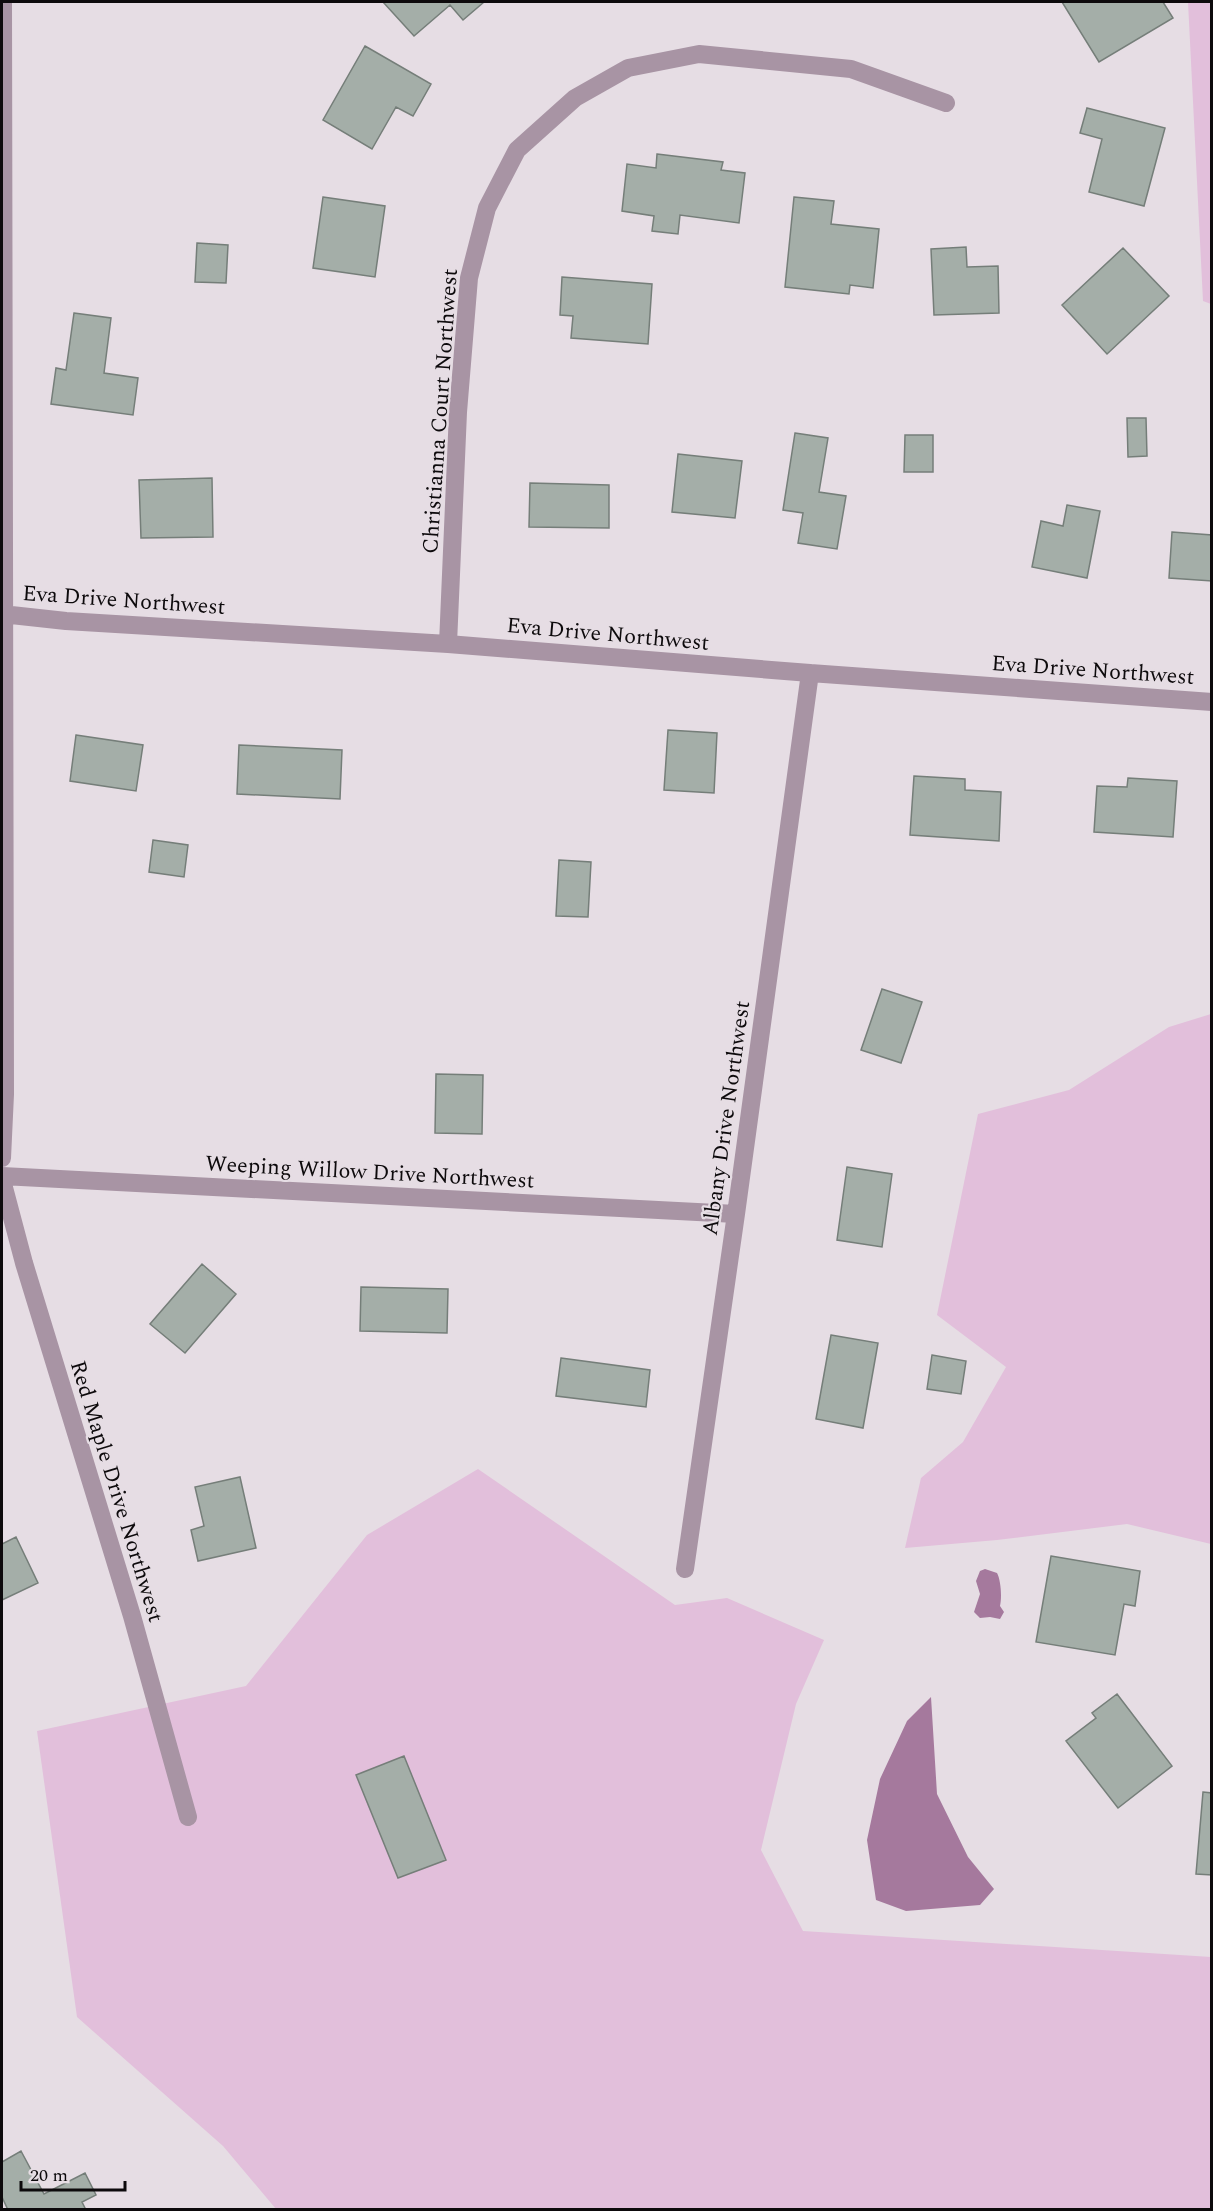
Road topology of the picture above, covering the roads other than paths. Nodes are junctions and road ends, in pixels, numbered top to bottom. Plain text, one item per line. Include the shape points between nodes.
1 (3, 2) edge
2 (946, 103) dead end
3 (3, 614) edge
4 (448, 644) junction
5 (810, 674) junction
6 (1212, 702) edge
7 (2, 1158) edge
8 (2, 1178) edge
9 (736, 1214) junction
10 (685, 1569) dead end
11 (188, 1816) dead end

1 - 3 street
2 - 4 street, Christianna Court Northwest via 851,69 699,54 628,68 575,98 517,150 487,208 469,279 458,412
3 - 4 street, Eva Drive Northwest
3 - 7 street
4 - 5 street, Eva Drive Northwest
5 - 6 street, Eva Drive Northwest
5 - 9 street, Albany Drive Northwest
8 - 9 street, Weeping Willow Drive Northwest
8 - 11 street, Red Maple Drive Northwest
9 - 10 street, Albany Drive Northwest

